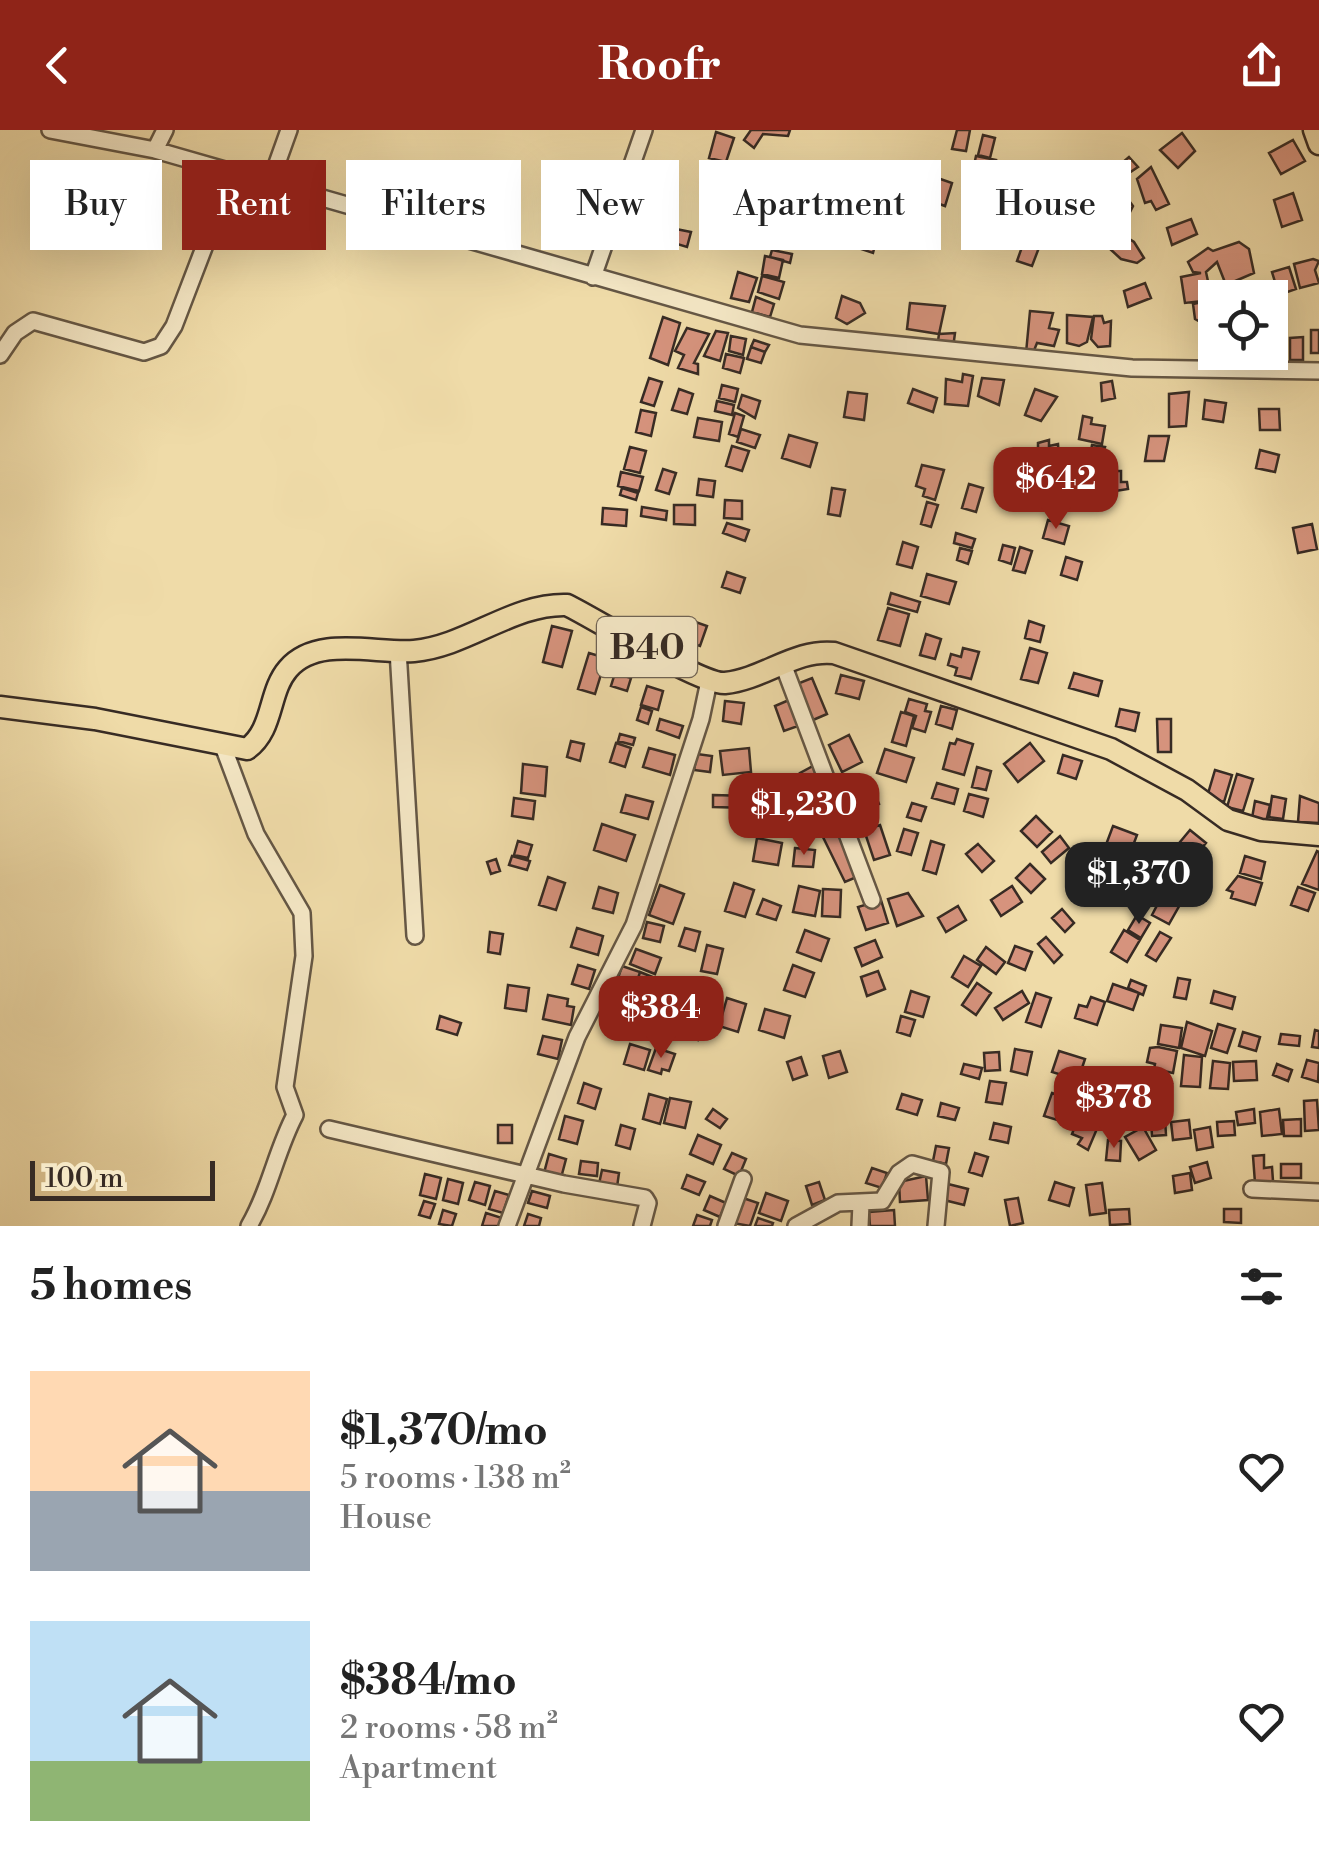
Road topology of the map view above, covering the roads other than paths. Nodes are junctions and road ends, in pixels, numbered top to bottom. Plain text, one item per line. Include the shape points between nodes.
1 (50, 130) edge
2 (165, 130) edge
3 (290, 130) edge
4 (644, 130) edge
5 (1314, 130) edge
6 (1319, 144) edge
7 (155, 150) junction
8 (190, 160) edge
9 (279, 160) edge
10 (326, 199) edge
11 (203, 250) edge
12 (593, 277) junction
13 (0, 355) edge
14 (1319, 371) edge
15 (398, 650) junction
16 (783, 664) junction
17 (709, 681) junction
18 (0, 707) edge
19 (223, 746) junction
20 (1319, 836) edge
21 (872, 900) dead end
22 (415, 936) dead end
23 (329, 1130) dead end
24 (524, 1176) junction
25 (743, 1178) dead end
26 (1252, 1189) dead end
27 (1319, 1192) edge
28 (861, 1204) junction
29 (250, 1226) edge
30 (508, 1226) edge
31 (642, 1226) edge
32 (726, 1226) edge
33 (796, 1226) edge
34 (860, 1226) edge
35 (936, 1226) edge

1 - 7 street
2 - 7 street
3 - 9 street
4 - 12 street
5 - 6 main road
7 - 8 street
10 - 12 street
11 - 13 street via 161,346 144,352 33,321
12 - 14 street via 800,335 1132,368
15 - 17 main road, B40 via 457,640 542,604 567,605
15 - 19 main road, B40 via 312,654 288,669 258,742 247,749
15 - 22 street
16 - 17 main road, B40 via 726,683
16 - 20 main road, B40 via 812,650 834,652 1110,750 1228,820
16 - 21 street
17 - 24 street via 634,925 577,1037
18 - 19 main road
19 - 29 street via 256,834 302,913 304,956 286,1087 295,1115
23 - 24 street
24 - 30 street
24 - 31 street via 644,1198
25 - 32 street
26 - 27 street
28 - 33 street via 838,1203
28 - 34 street
28 - 35 street via 882,1202 912,1164 941,1172

